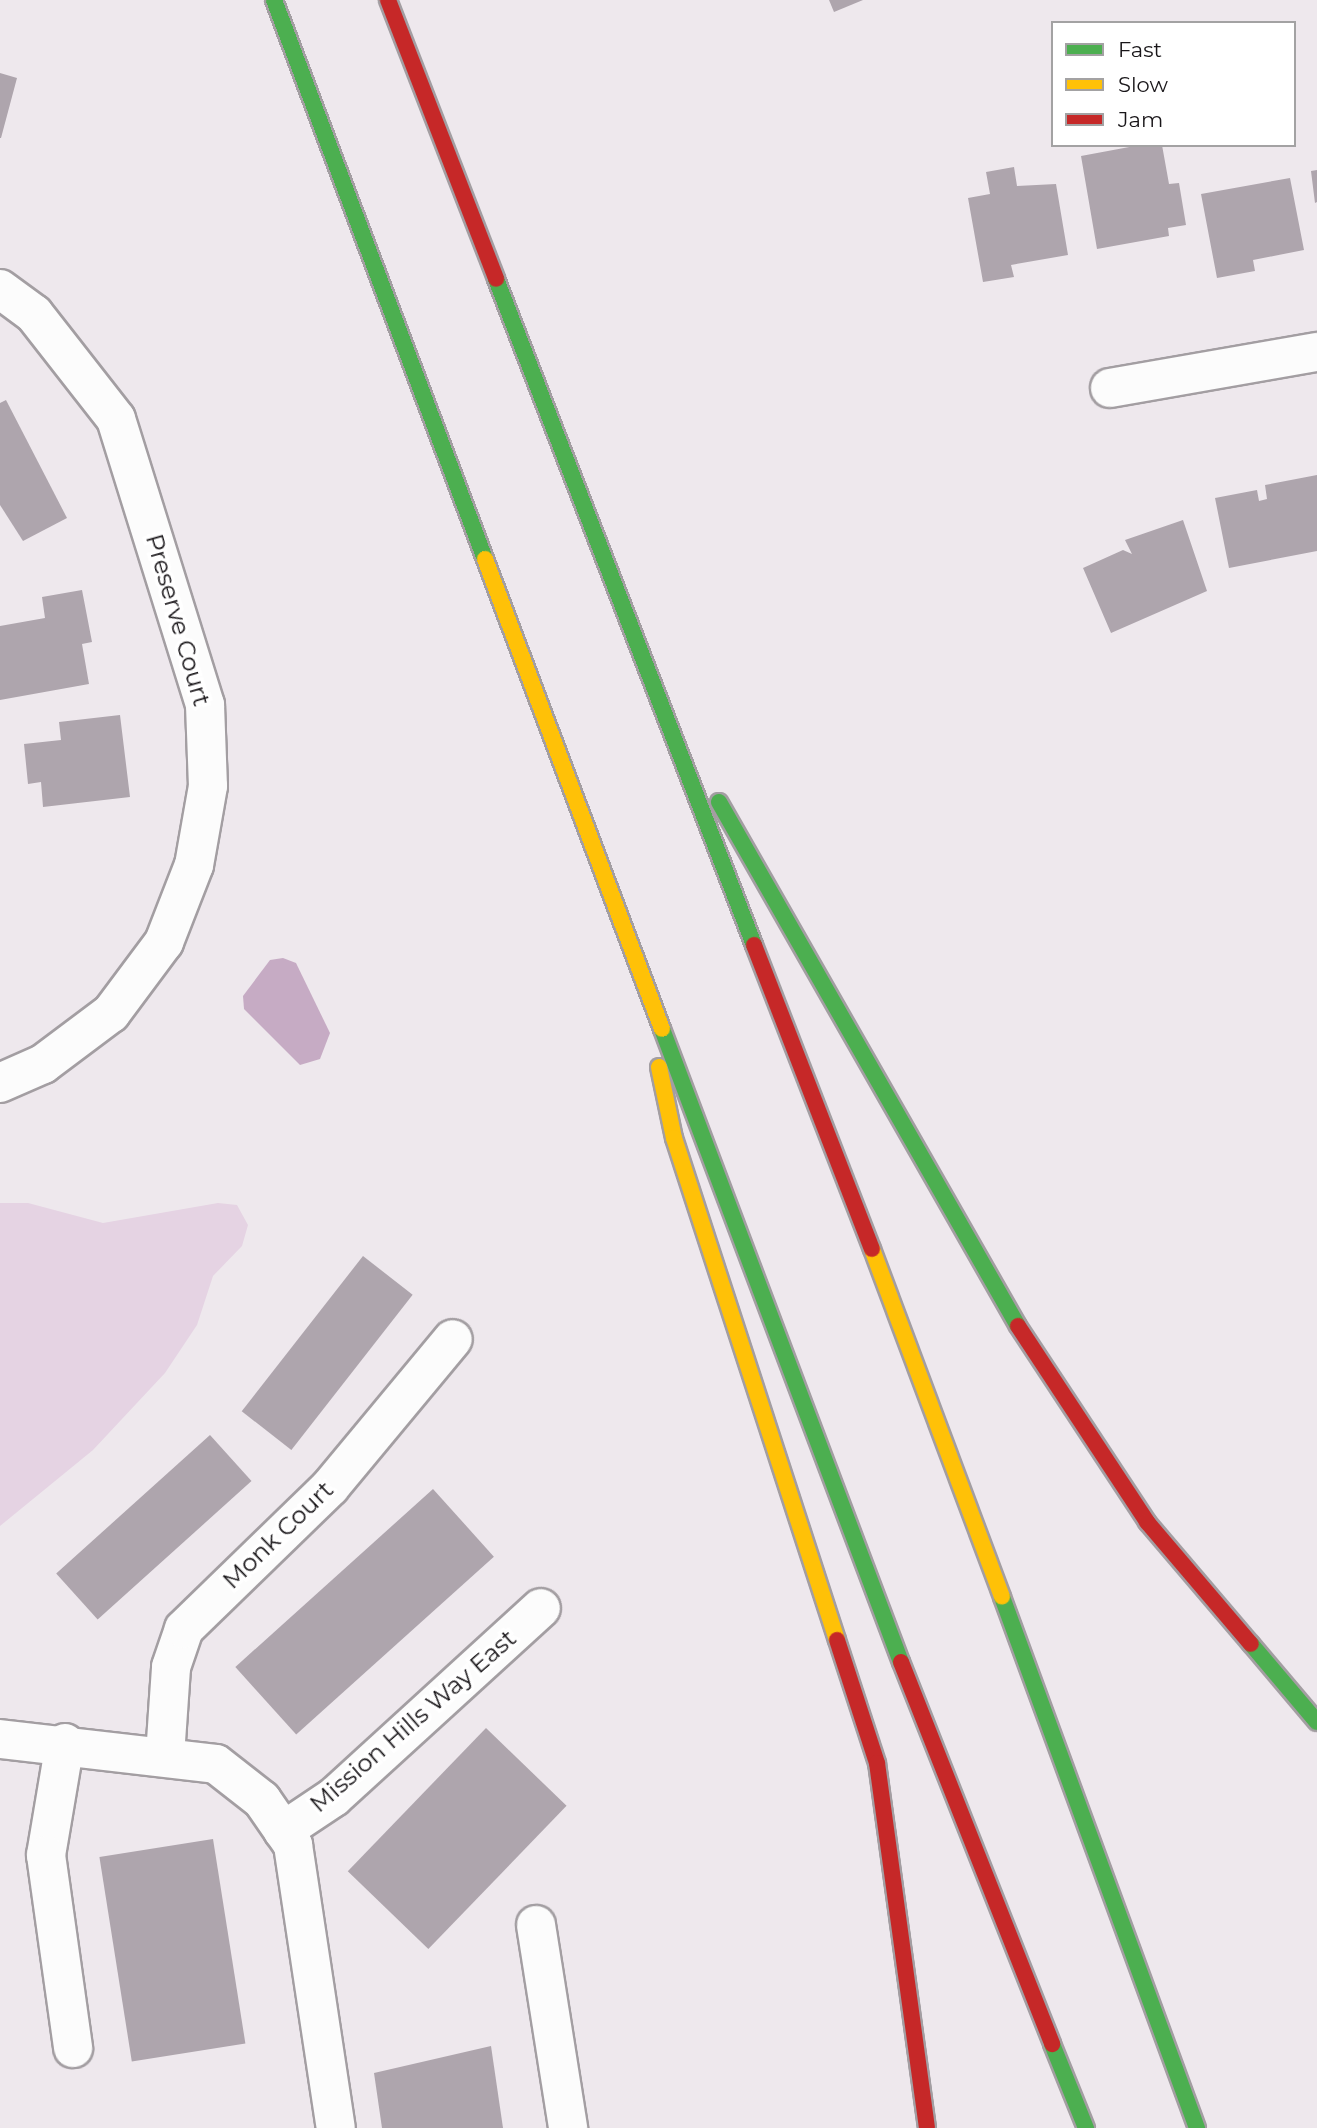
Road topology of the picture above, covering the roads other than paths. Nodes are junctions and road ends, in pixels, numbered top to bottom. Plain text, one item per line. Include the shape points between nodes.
1 (274, 0) edge
2 (388, 0) edge
3 (0, 289) edge
4 (1317, 352) edge
5 (1110, 388) dead end
6 (654, 686) junction
7 (635, 952) junction
8 (0, 1083) edge
9 (453, 1339) dead end
10 (541, 1608) dead end
11 (1317, 1722) edge
12 (0, 1739) edge
13 (65, 1743) junction
14 (165, 1756) junction
15 (284, 1831) junction
16 (536, 1925) dead end
17 (73, 2048) dead end
18 (336, 2128) edge
19 (568, 2128) edge
20 (928, 2128) edge
21 (1086, 2128) edge
22 (1197, 2128) edge

1 - 7 highway
2 - 6 highway
3 - 8 street, Preserve Court via 34,314 116,419 205,705 208,786 194,865 164,942 111,1013 43,1063
4 - 5 street
6 - 11 highway via 1010,1314 1147,1522
6 - 22 highway via 893,1302
7 - 20 highway via 674,1138 877,1763
7 - 21 highway via 948,1788
9 - 14 street, Monk Court via 330,1487 184,1629 172,1667
10 - 15 street, Mission Hills Way East via 334,1797
12 - 13 street, Mission Hills Way East
13 - 14 street, Mission Hills Way East
13 - 17 street via 46,1855
14 - 15 street, Mission Hills Way East via 216,1764 262,1800
15 - 18 street, Mission Hills Way East via 293,1845
16 - 19 street

